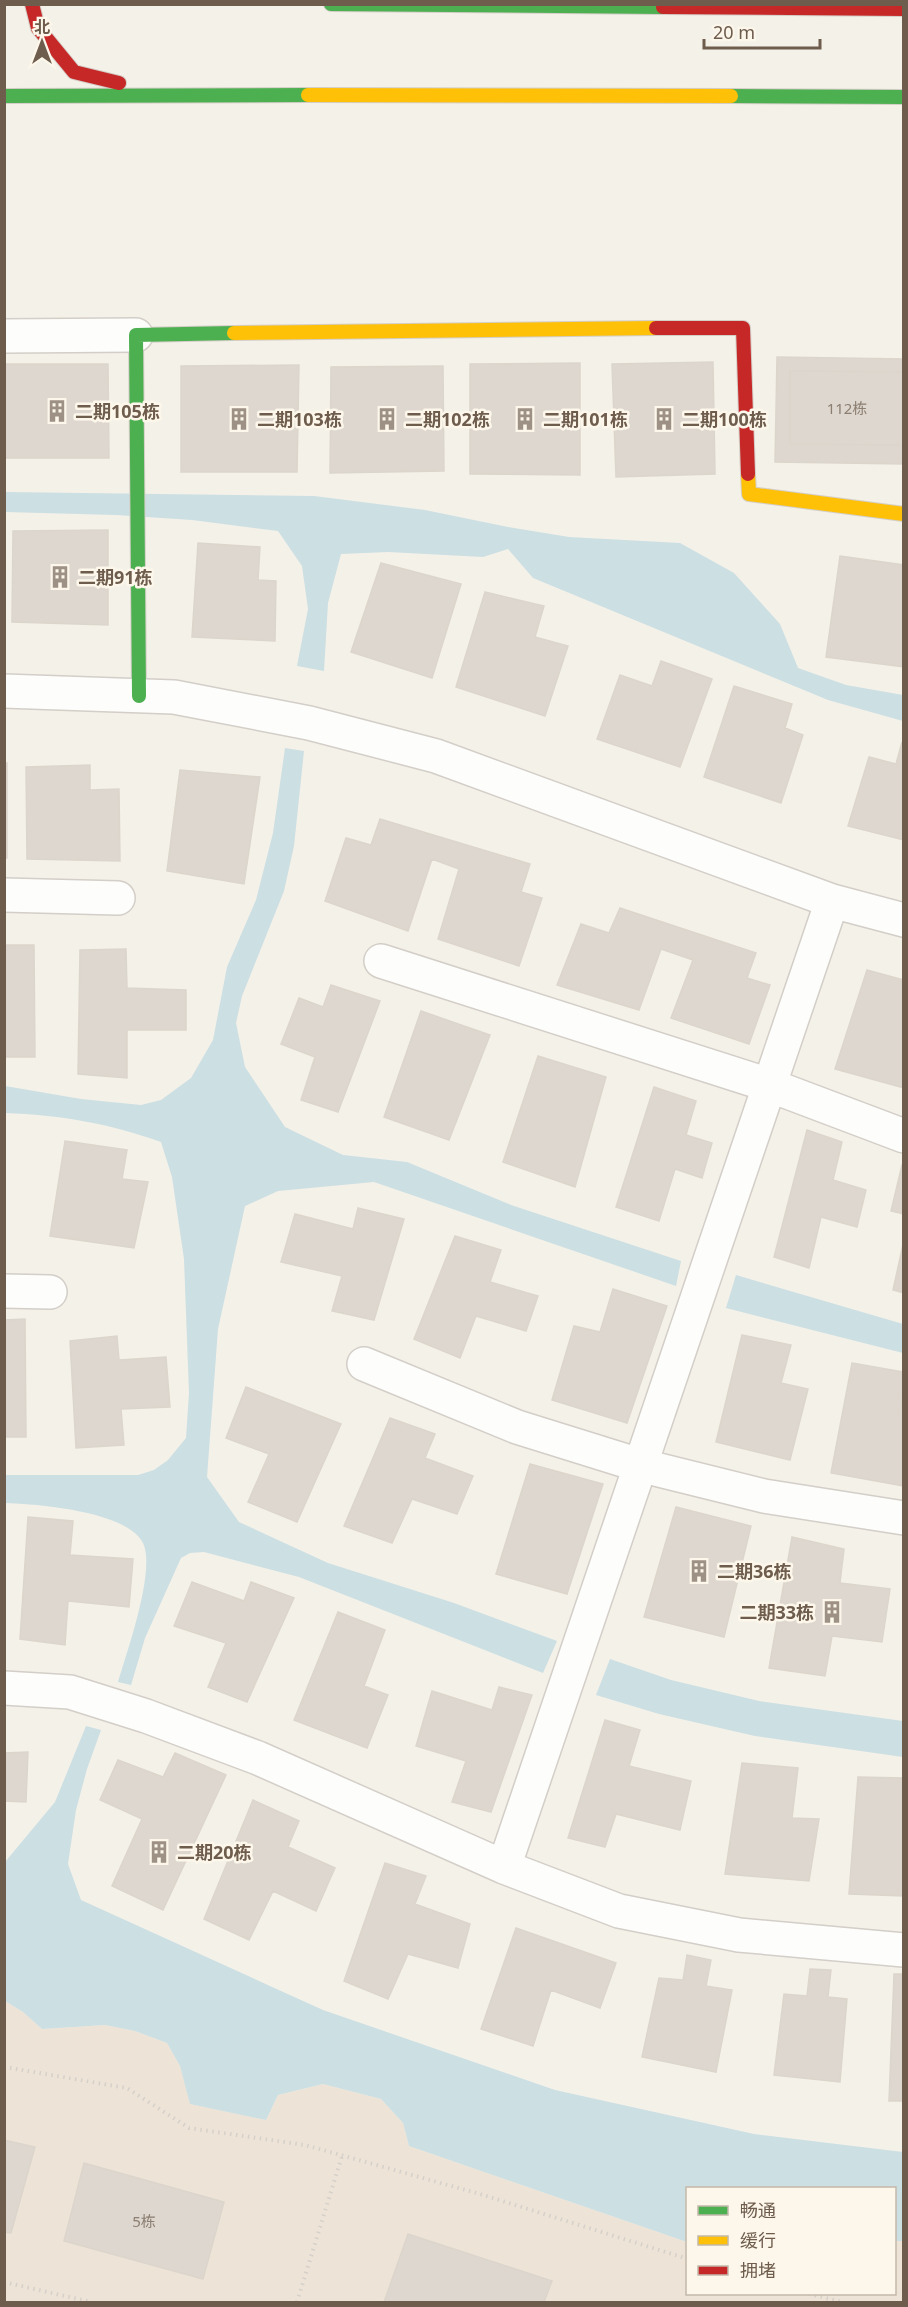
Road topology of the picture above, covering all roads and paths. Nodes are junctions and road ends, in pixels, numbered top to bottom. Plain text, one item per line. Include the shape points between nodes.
1 (32, 4) edge
2 (331, 4) edge
3 (903, 9) edge
4 (165, 94) junction
5 (4, 96) edge
6 (903, 97) edge
7 (136, 335) junction
8 (4, 336) edge
9 (903, 514) edge
10 (4, 691) edge
11 (139, 696) junction
12 (4, 895) edge
13 (117, 898) dead end
14 (832, 901) junction
15 (903, 920) edge
16 (381, 961) dead end
17 (769, 1085) junction
18 (903, 1136) edge
19 (4, 1291) edge
20 (50, 1292) dead end
21 (364, 1364) dead end
22 (639, 1465) junction
23 (903, 1518) edge
24 (4, 1688) edge
25 (504, 1867) junction
26 (903, 1950) edge
27 (4, 2067) edge
28 (342, 2156) junction
29 (686, 2259) edge
30 (4, 2282) edge
31 (813, 2295) edge
32 (91, 2302) edge
33 (297, 2302) edge
34 (842, 2302) edge

1 - 4 main road via 38,28 74,72
2 - 3 main road
4 - 5 main road
4 - 6 main road
7 - 8 street
7 - 9 main road via 743,328 749,494
7 - 11 main road
10 - 11 street
11 - 14 street via 174,697 309,723 436,756
12 - 13 street
14 - 15 street
14 - 17 street
16 - 17 street
17 - 18 street
17 - 22 street
19 - 20 street
21 - 22 street via 517,1426
22 - 23 street via 764,1496
22 - 25 street
24 - 25 street via 70,1692 146,1716 258,1758
25 - 26 street via 619,1911 739,1935
27 - 28 path via 127,2088 189,2128 305,2145
28 - 29 path via 480,2194
28 - 33 path
30 - 32 path
31 - 34 path

